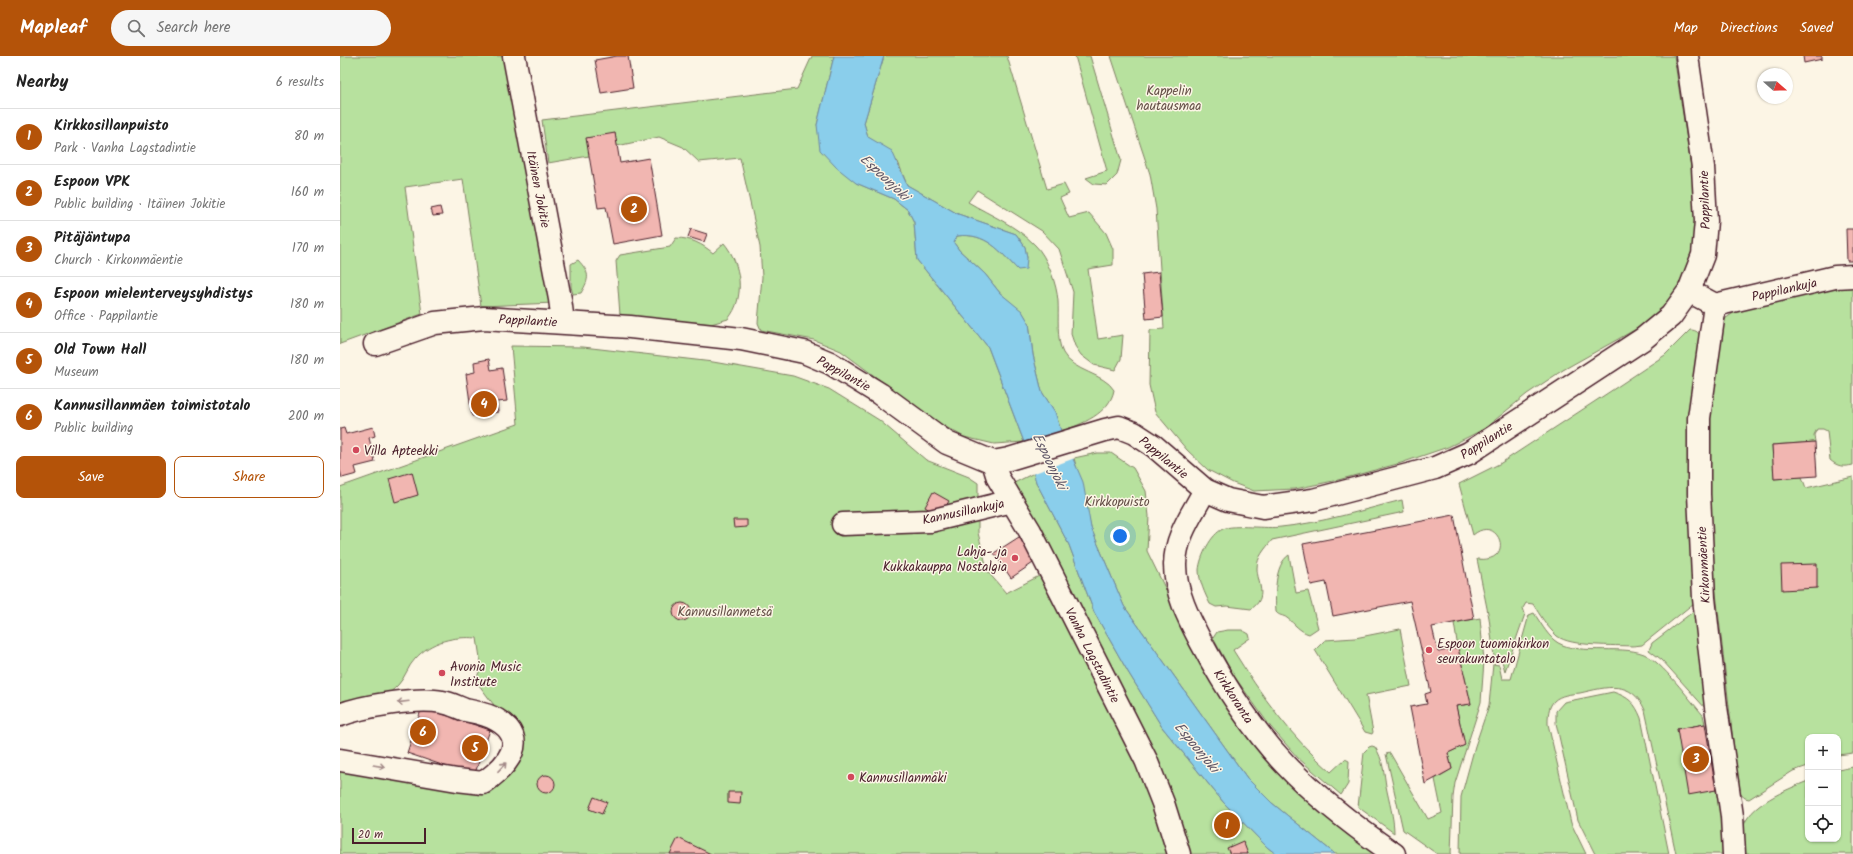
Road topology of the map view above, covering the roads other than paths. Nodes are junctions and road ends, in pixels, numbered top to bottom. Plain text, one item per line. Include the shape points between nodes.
1 (514, 56) edge
2 (1687, 56) edge
3 (1853, 276) edge
4 (1689, 291) junction
5 (1715, 305) junction
6 (563, 322) junction
7 (375, 344) dead end
8 (1001, 461) junction
9 (1205, 490) junction
10 (1012, 501) junction
11 (843, 524) dead end
12 (340, 715) edge
13 (340, 760) edge
14 (1179, 854) edge
15 (1394, 854) edge
16 (1734, 854) edge

1 - 6 street, Itäinen Jokitie
2 - 4 street, Pappilantie via 1703,166 1706,221 1703,255
3 - 5 street, Pappilankuja via 1835,277
4 - 5 street
4 - 9 street, Pappilantie via 1671,316 1643,339 1468,453 1447,463 1313,500 1263,506 1228,500
5 - 16 street, Kirkonmäentie via 1699,418 1699,494 1704,598 1732,816
6 - 7 street, Pappilantie via 484,318 455,320 435,323
6 - 8 street, Pappilantie via 741,339 804,352 830,363 880,394 947,443
8 - 9 street, Pappilantie via 1119,427 1154,446
8 - 10 street, Vanha Lagstadintie via 998,478
9 - 15 street, Kirkkoranta via 1182,531 1175,565 1178,589 1214,666 1256,729 1284,763 1311,789
10 - 11 street, Kannusillankuja via 930,521
10 - 14 street, Vanha Lagstadintie via 1146,760
13 -> 12 street via 483,783 503,767 512,754 514,745 506,726 495,718 442,702 374,706

